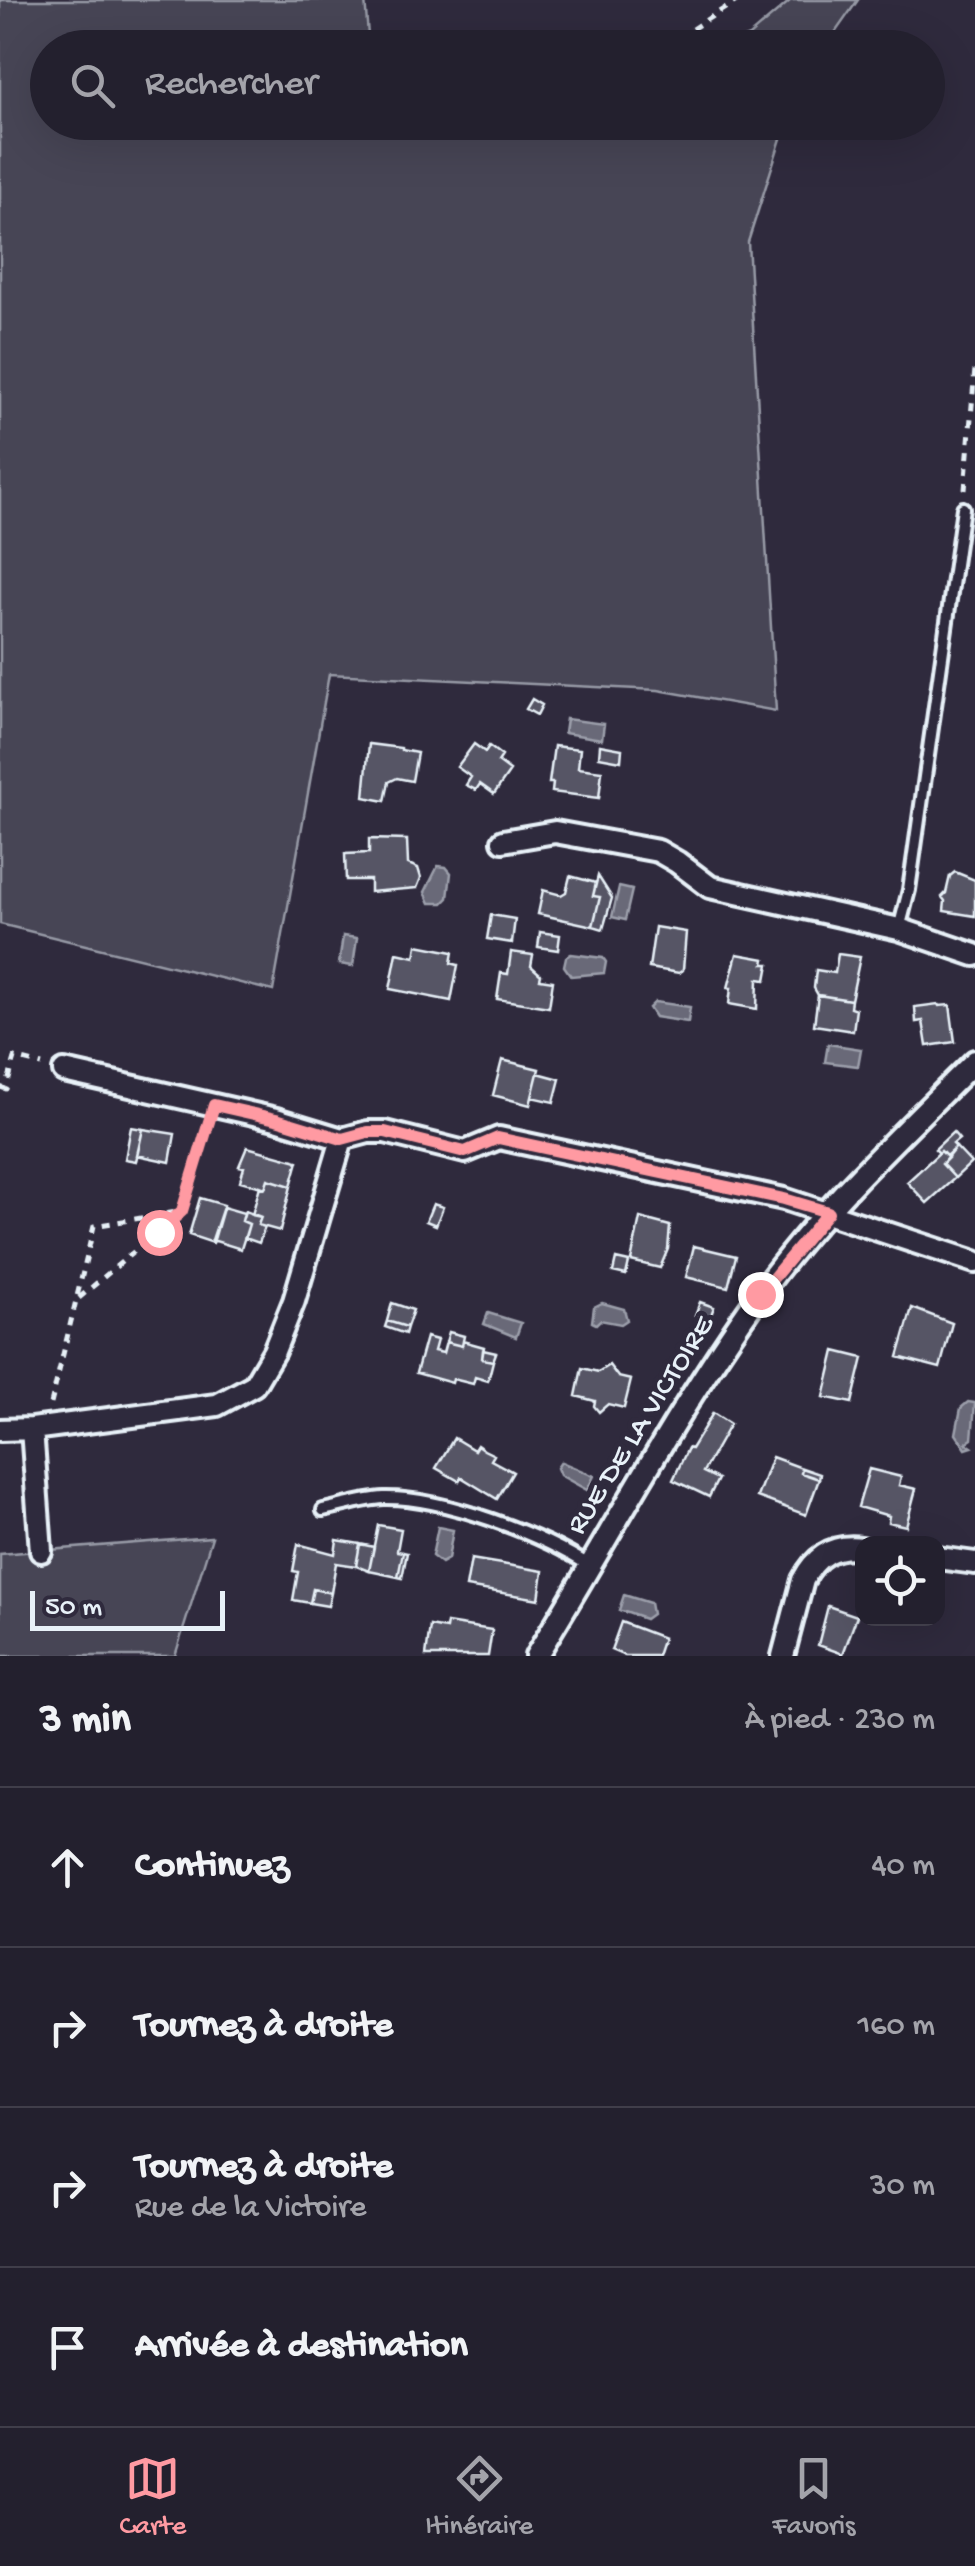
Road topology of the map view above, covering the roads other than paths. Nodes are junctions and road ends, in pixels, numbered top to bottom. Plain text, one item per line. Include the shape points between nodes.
1 (964, 508) road end
2 (503, 841) dead end
3 (900, 929) junction
4 (975, 956) edge
5 (975, 1062) edge
6 (64, 1071) road end
7 (342, 1139) junction
8 (828, 1212) junction
9 (975, 1262) edge
10 (39, 1428) junction
11 (0, 1430) edge
12 (323, 1510) dead end
13 (855, 1548) edge
14 (41, 1551) dead end
15 (945, 1559) edge
16 (975, 1563) edge
17 (591, 1567) junction
18 (536, 1656) edge
19 (783, 1656) edge

1 - 3 lane
2 - 3 street via 555,832 658,851 710,888
3 - 4 street
5 - 8 street, RUE DE LA VICTOIRE
6 - 7 street
7 - 8 street via 385,1132 465,1152 498,1138
7 - 10 street via 294,1301 254,1386 217,1405
8 - 9 street
8 - 17 street, RUE DE LA VICTOIRE via 760,1294
10 - 11 street
10 - 14 street
12 - 17 lane via 378,1498 452,1507 564,1549
13 - 19 street via 828,1551 808,1569
15 - 16 street
17 - 18 street, RUE DE LA VICTOIRE

